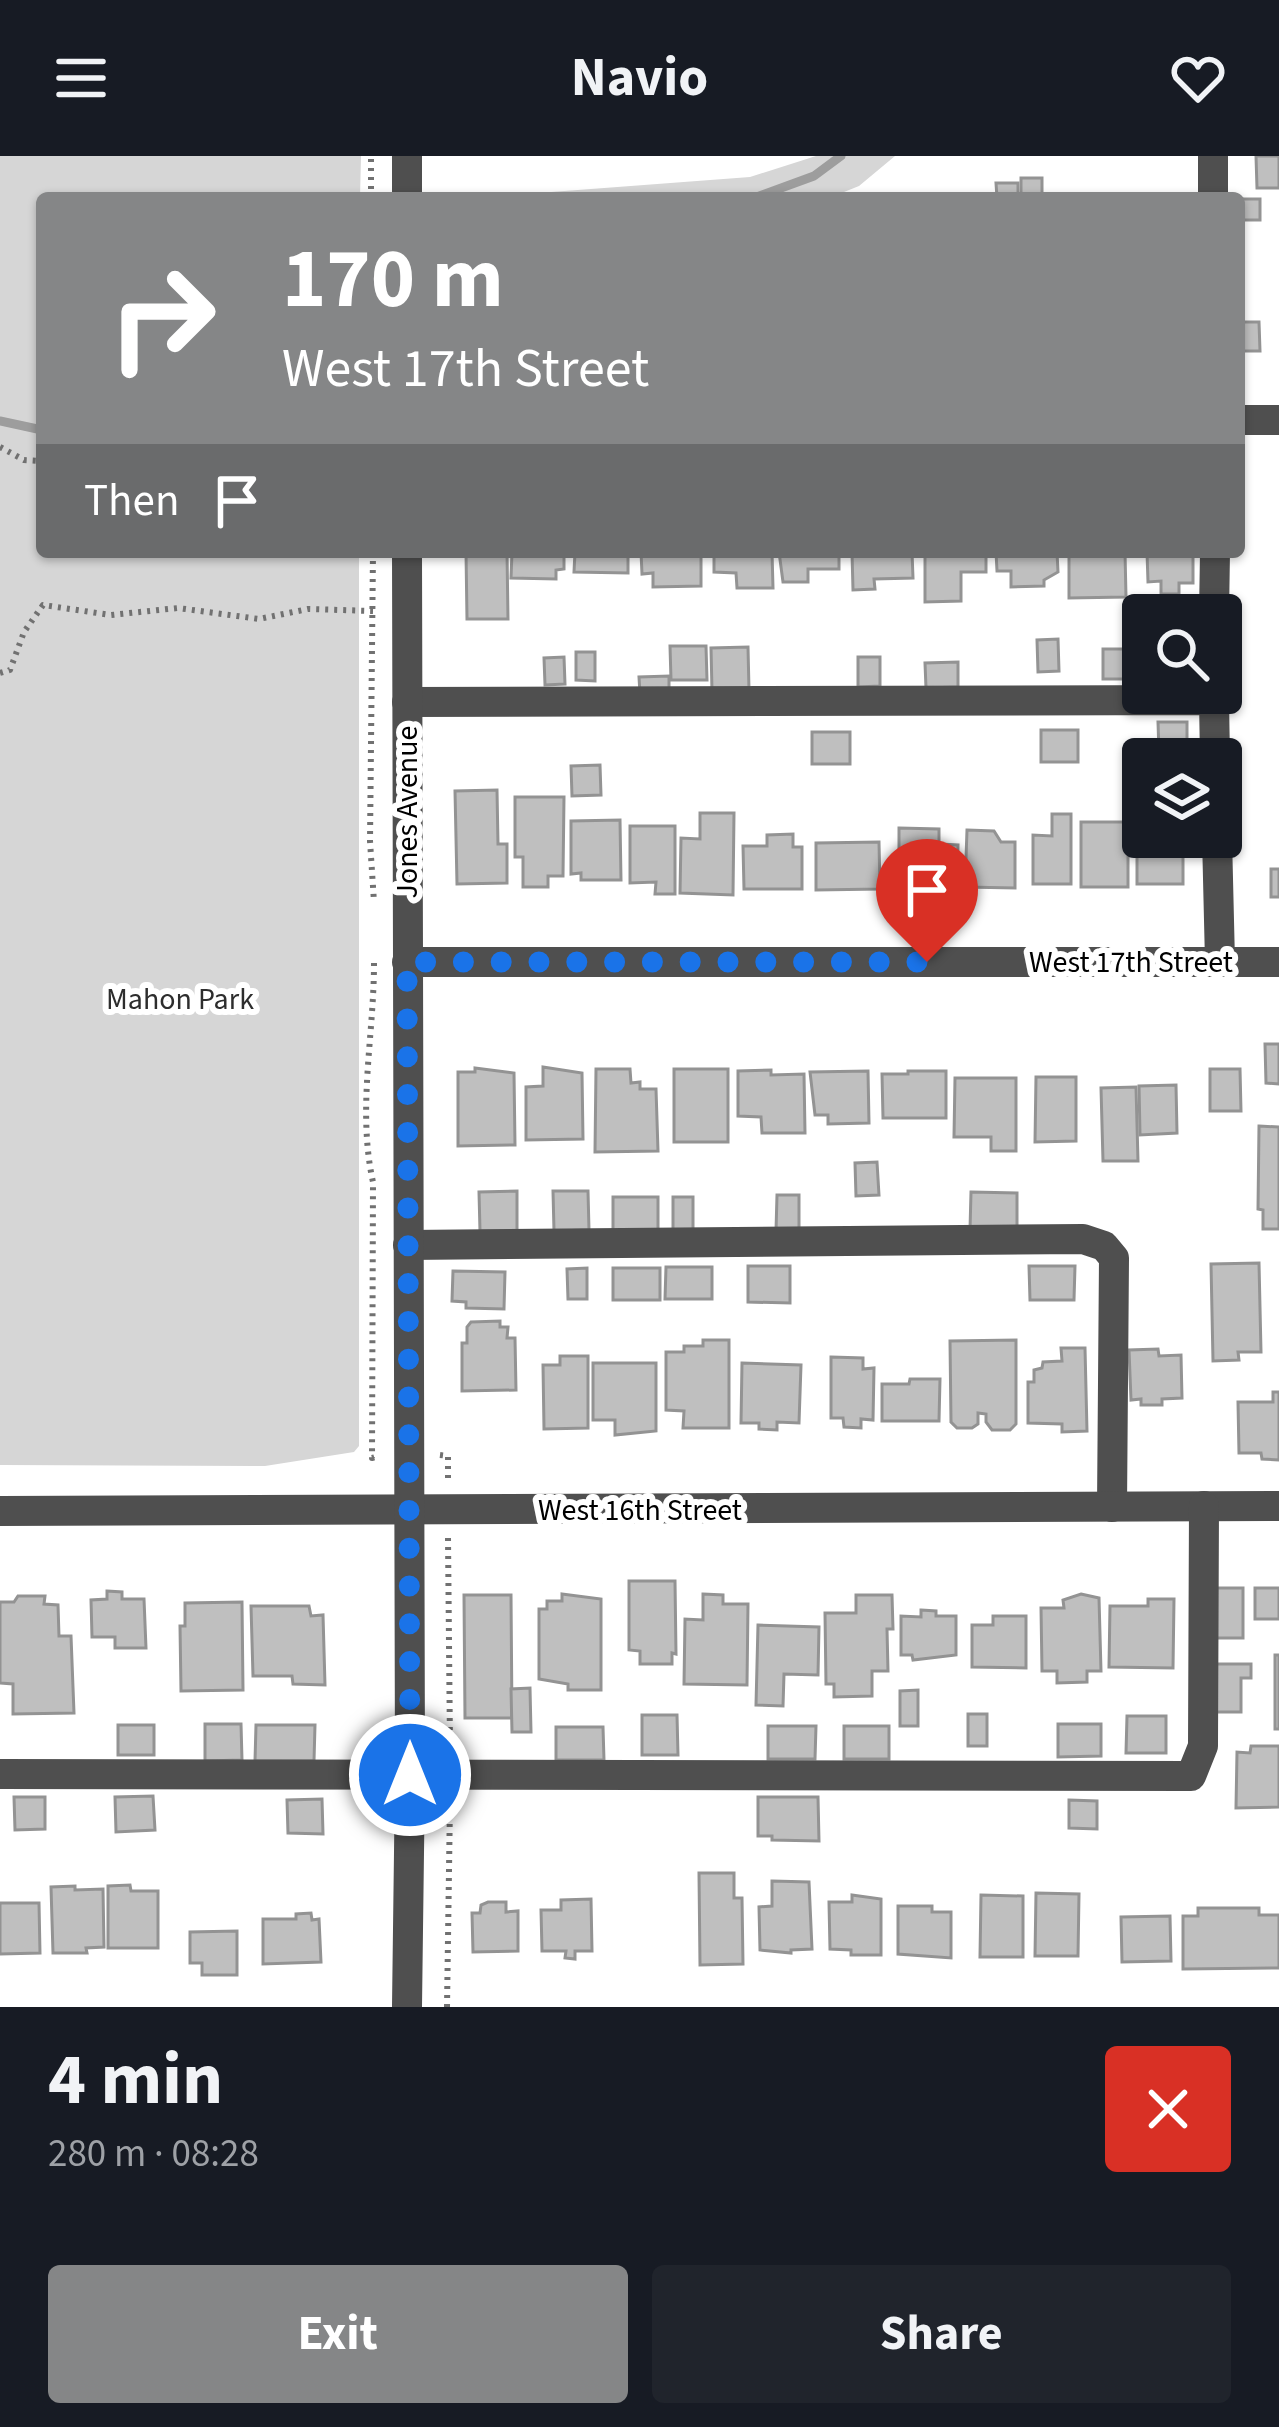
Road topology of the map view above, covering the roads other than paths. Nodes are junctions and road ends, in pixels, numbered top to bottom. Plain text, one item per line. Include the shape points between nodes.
1 (407, 156) edge
2 (1213, 156) edge
3 (407, 192) edge
4 (1213, 192) edge
5 (1245, 420) edge
6 (1279, 420) edge
7 (407, 558) edge
8 (1215, 558) edge
9 (1214, 594) edge
10 (1122, 698) edge
11 (407, 702) junction
12 (1218, 858) edge
13 (407, 962) junction
14 (1220, 962) junction
15 (1279, 962) edge
16 (408, 1244) junction
17 (1204, 1506) junction
18 (1279, 1506) edge
19 (1112, 1507) junction
20 (0, 1511) edge
21 (409, 1511) junction
22 (0, 1774) edge
23 (410, 1775) junction
24 (407, 2007) edge

1 - 3 street
2 - 4 street
5 - 6 street
7 - 11 street, Jones Avenue
8 - 9 street
10 - 11 street
11 - 13 street, Jones Avenue
12 - 14 street
13 - 14 street, West 17th Street
13 - 16 street, Jones Avenue
14 - 15 street, West 17th Street
16 - 19 street via 1083,1239 1104,1246 1114,1258 1116,1299
16 - 21 street, Jones Avenue
17 - 18 street, West 16th Street
17 - 19 street, West 16th Street
17 - 23 street via 1203,1746 1191,1776
19 - 21 street, West 16th Street
20 - 21 street, West 16th Street
21 - 23 street, Jones Avenue
22 - 23 street
23 - 24 street, Jones Avenue

